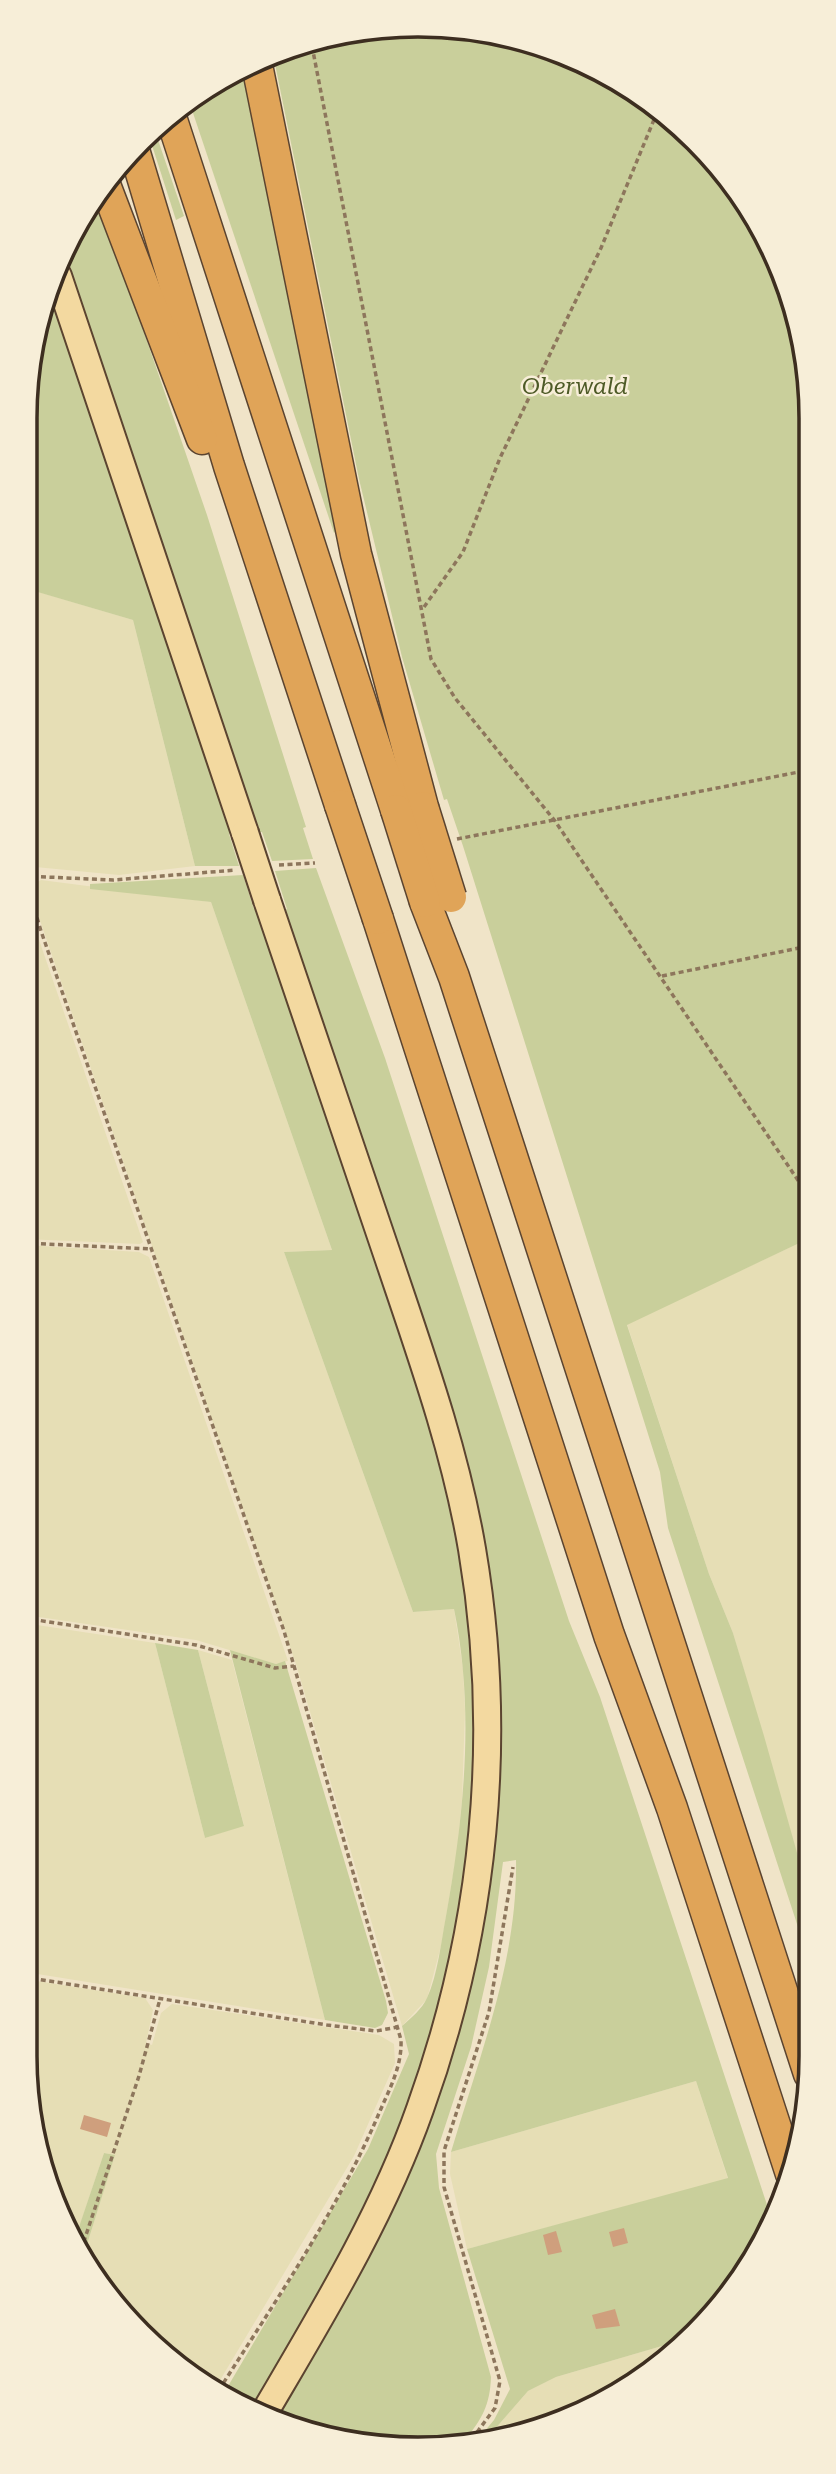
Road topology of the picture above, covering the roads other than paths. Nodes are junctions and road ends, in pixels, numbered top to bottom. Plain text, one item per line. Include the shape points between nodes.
1 (258, 72) edge
2 (174, 126) edge
3 (137, 160) edge
4 (109, 195) edge
5 (61, 285) edge
6 (229, 466) junction
7 (409, 808) junction
8 (799, 2043) edge
9 (785, 2157) edge
10 (269, 2407) edge

1 - 7 highway
2 - 7 highway
3 - 6 highway
4 - 6 highway via 205,446
5 - 10 main road, bridge via 431,1388 471,1546 479,1597 488,1707 486,1800 460,1978 404,2152 367,2231
6 - 9 highway, bridge via 609,1635 672,1808
7 - 8 highway, bridge via 438,900 454,977

